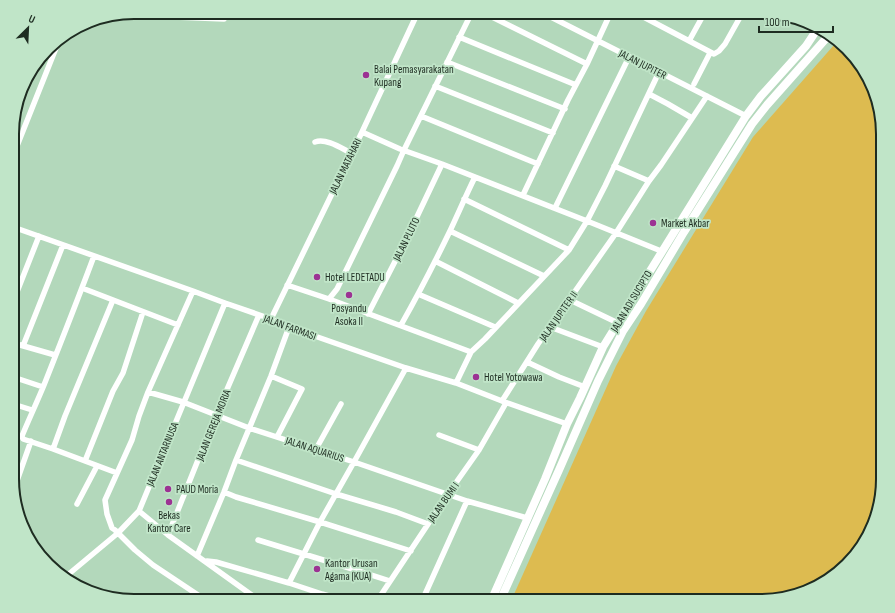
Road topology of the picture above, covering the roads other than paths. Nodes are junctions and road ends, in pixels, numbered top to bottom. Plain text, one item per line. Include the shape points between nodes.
1 (415, 19) edge
2 (468, 19) edge
3 (496, 19) edge
4 (554, 19) edge
5 (607, 19) edge
6 (648, 19) edge
7 (701, 19) edge
8 (739, 19) edge
9 (815, 33) edge
10 (459, 37) junction
11 (825, 39) edge
12 (597, 41) junction
13 (690, 41) junction
14 (55, 51) edge
15 (710, 53) junction
16 (629, 57) junction
17 (447, 62) junction
18 (587, 64) junction
19 (659, 72) junction
20 (694, 84) dead end
21 (576, 85) junction
22 (435, 86) junction
23 (649, 94) junction
24 (706, 96) junction
25 (564, 109) junction
26 (421, 116) junction
27 (746, 116) junction
28 (692, 118) junction
29 (362, 132) junction
30 (553, 133) junction
31 (19, 141) edge
32 (315, 142) dead end
33 (404, 150) junction
34 (351, 153) junction
35 (442, 164) junction
36 (538, 164) junction
37 (614, 166) junction
38 (475, 177) junction
39 (649, 181) junction
40 (523, 195) junction
41 (464, 199) junction
42 (555, 208) junction
43 (587, 220) junction
44 (19, 229) edge
45 (450, 231) junction
46 (616, 233) junction
47 (39, 236) junction
48 (63, 245) junction
49 (569, 250) junction
50 (661, 251) junction
51 (94, 256) junction
52 (435, 261) junction
53 (544, 276) junction
54 (646, 276) junction
55 (655, 280) junction
56 (287, 285) junction
57 (19, 287) edge
58 (82, 288) junction
59 (193, 291) junction
60 (418, 294) junction
61 (329, 299) junction
62 (113, 300) junction
63 (570, 300) junction
64 (225, 303) junction
65 (518, 303) junction
66 (143, 312) junction
67 (368, 314) junction
68 (259, 316) junction
69 (270, 319) junction
70 (618, 323) junction
71 (178, 325) junction
72 (401, 325) junction
73 (289, 327) junction
74 (495, 327) junction
75 (550, 327) junction
76 (19, 345) edge
77 (23, 346) junction
78 (603, 347) junction
79 (471, 352) junction
80 (55, 356) junction
81 (527, 362) junction
82 (406, 368) junction
83 (271, 376) junction
84 (19, 379) edge
85 (456, 383) junction
86 (43, 387) junction
87 (585, 387) junction
88 (148, 392) junction
89 (183, 402) junction
90 (504, 402) junction
91 (341, 404) dead end
92 (19, 406) edge
93 (32, 410) junction
94 (216, 415) junction
95 (567, 424) junction
96 (249, 428) junction
97 (439, 435) dead end
98 (277, 437) junction
99 (32, 442) junction
100 (53, 449) junction
101 (316, 449) junction
102 (479, 450) junction
103 (236, 460) junction
104 (85, 461) junction
105 (354, 462) junction
106 (98, 466) junction
107 (117, 473) junction
108 (19, 476) edge
109 (224, 492) junction
110 (336, 494) junction
111 (448, 494) junction
112 (467, 500) junction
113 (77, 504) dead end
114 (138, 511) junction
115 (527, 518) junction
116 (320, 522) junction
117 (428, 524) junction
118 (118, 533) junction
119 (168, 534) junction
120 (258, 540) dead end
121 (411, 551) junction
122 (303, 553) junction
123 (197, 556) junction
124 (205, 561) junction
125 (69, 574) edge
126 (390, 581) junction
127 (289, 584) junction
128 (196, 594) edge
129 (250, 594) edge
130 (322, 594) edge
131 (382, 594) edge
132 (425, 594) edge
133 (493, 594) edge
134 (503, 594) edge

1 - 29 street, JALAN MATAHARI
2 - 10 street
3 - 18 street
4 - 12 street, JALAN JUPITER
5 - 12 street
6 - 13 street
7 - 13 street
8 - 15 street via 719,51
9 - 27 highway, JALAN ADI SUCIPTO
10 - 17 street
10 - 21 street
11 - 55 highway, JALAN ADI SUCIPTO via 759,115
12 - 16 street, JALAN JUPITER
12 - 18 street
13 - 15 street
14 - 31 street
15 - 20 street
16 - 19 street, JALAN JUPITER
16 - 42 street
17 - 22 street
17 - 25 street
18 - 21 street
19 - 23 street
19 - 24 street, JALAN JUPITER
21 - 25 street
22 - 26 street
22 - 30 street
23 - 28 street
23 - 37 street
24 - 27 street, JALAN JUPITER
24 - 28 street, JALAN JUPITER II
25 - 30 street
26 - 33 street
26 - 36 street
27 - 50 highway, JALAN ADI SUCIPTO
28 - 39 street, JALAN JUPITER II
29 - 33 street
29 - 34 street, JALAN MATAHARI
30 - 36 street
32 - 34 street via 328,142
33 - 35 street
33 - 61 street via 337,289
34 - 56 street, JALAN MATAHARI
35 - 38 street
35 - 67 street, JALAN PLUTO
36 - 40 street
37 - 39 street
37 - 43 street
38 - 40 street
38 - 41 street
39 - 46 street, JALAN JUPITER II
40 - 42 street
41 - 45 street
41 - 49 street
42 - 43 street
43 - 46 street
43 - 49 street
44 - 47 street, JALAN FARMASI
45 - 52 street
45 - 53 street
46 - 50 street
46 - 63 street, JALAN JUPITER II
47 - 48 street, JALAN FARMASI
47 - 57 street
48 - 51 street, JALAN FARMASI
48 - 77 street
49 - 53 street
50 - 54 highway, JALAN ADI SUCIPTO
51 - 58 street
51 - 59 street, JALAN FARMASI
52 - 60 street
52 - 65 street
53 - 65 street
54 - 55 highway
54 - 70 highway, JALAN ADI SUCIPTO
55 - 134 highway, JALAN ADI SUCIPTO via 610,356
56 - 61 street
56 - 69 street, JALAN MATAHARI
58 - 62 street
58 - 80 street
59 - 64 street, JALAN FARMASI
59 - 71 street
60 - 72 street
60 - 74 street
61 - 67 street
62 - 66 street
62 - 100 street
63 - 70 street
63 - 75 street, JALAN JUPITER II
64 - 68 street, JALAN FARMASI
64 - 89 street, JALAN ANTARNUSA
65 - 74 street
66 - 71 street
66 - 104 street via 123,373
67 - 72 street
68 - 69 street, JALAN FARMASI
68 - 94 street, JALAN GEREJA MORIA
69 - 73 street, JALAN FARMASI
70 - 78 highway, JALAN ADI SUCIPTO
71 - 88 street
72 - 79 street
73 - 82 street, JALAN FARMASI
73 - 83 street
74 - 79 street
75 - 78 street
75 - 81 street, JALAN JUPITER II
76 - 77 street
77 - 80 street
78 - 87 highway, JALAN ADI SUCIPTO
79 - 85 street
80 - 86 street
81 - 87 street
81 - 90 street, JALAN JUPITER II
82 - 85 street, JALAN FARMASI
82 - 105 street
83 - 96 street
83 - 98 street via 302,389
84 - 86 street
85 - 90 street, JALAN FARMASI
86 - 93 street
87 - 95 highway, JALAN ADI SUCIPTO
88 - 89 street, JALAN AQUARIUS
88 - 107 street via 132,440
89 - 94 street, JALAN AQUARIUS
89 - 114 street, JALAN ANTARNUSA
90 - 95 street, JALAN FARMASI
90 - 102 street, JALAN BUMI I
91 - 101 street
92 - 93 street
93 - 99 street via 22,438
94 - 96 street, JALAN AQUARIUS
94 - 119 street, JALAN GEREJA MORIA
95 - 115 highway, JALAN ADI SUCIPTO
96 - 98 street, JALAN AQUARIUS
96 - 103 street
97 - 102 street
98 - 101 street, JALAN AQUARIUS
99 - 100 street
99 - 108 street
100 - 104 street
101 - 105 street, JALAN AQUARIUS
102 - 111 street, JALAN BUMI I
103 - 109 street
103 - 110 street
104 - 106 street
105 - 110 street
105 - 111 street, JALAN AQUARIUS
106 - 107 street
106 - 113 street
107 - 118 street via 105,500 112,528
109 - 116 street
109 - 123 street
110 - 116 street
110 - 117 street
111 - 112 street, JALAN AQUARIUS
111 - 117 street, JALAN BUMI I
112 - 115 street, JALAN AQUARIUS
112 - 132 street
114 - 118 street, JALAN ANTARNUSA
114 - 119 street
115 - 133 highway, JALAN ADI SUCIPTO
116 - 121 street
116 - 122 street
117 - 121 street, JALAN BUMI I
118 - 125 street, JALAN ANTARNUSA
118 - 128 street via 153,565
119 - 123 street
120 - 122 street
121 - 126 street, JALAN BUMI I
122 - 126 street
122 - 127 street
123 - 124 street
124 - 127 street
124 - 129 street
126 - 131 street, JALAN BUMI I
127 - 130 street

